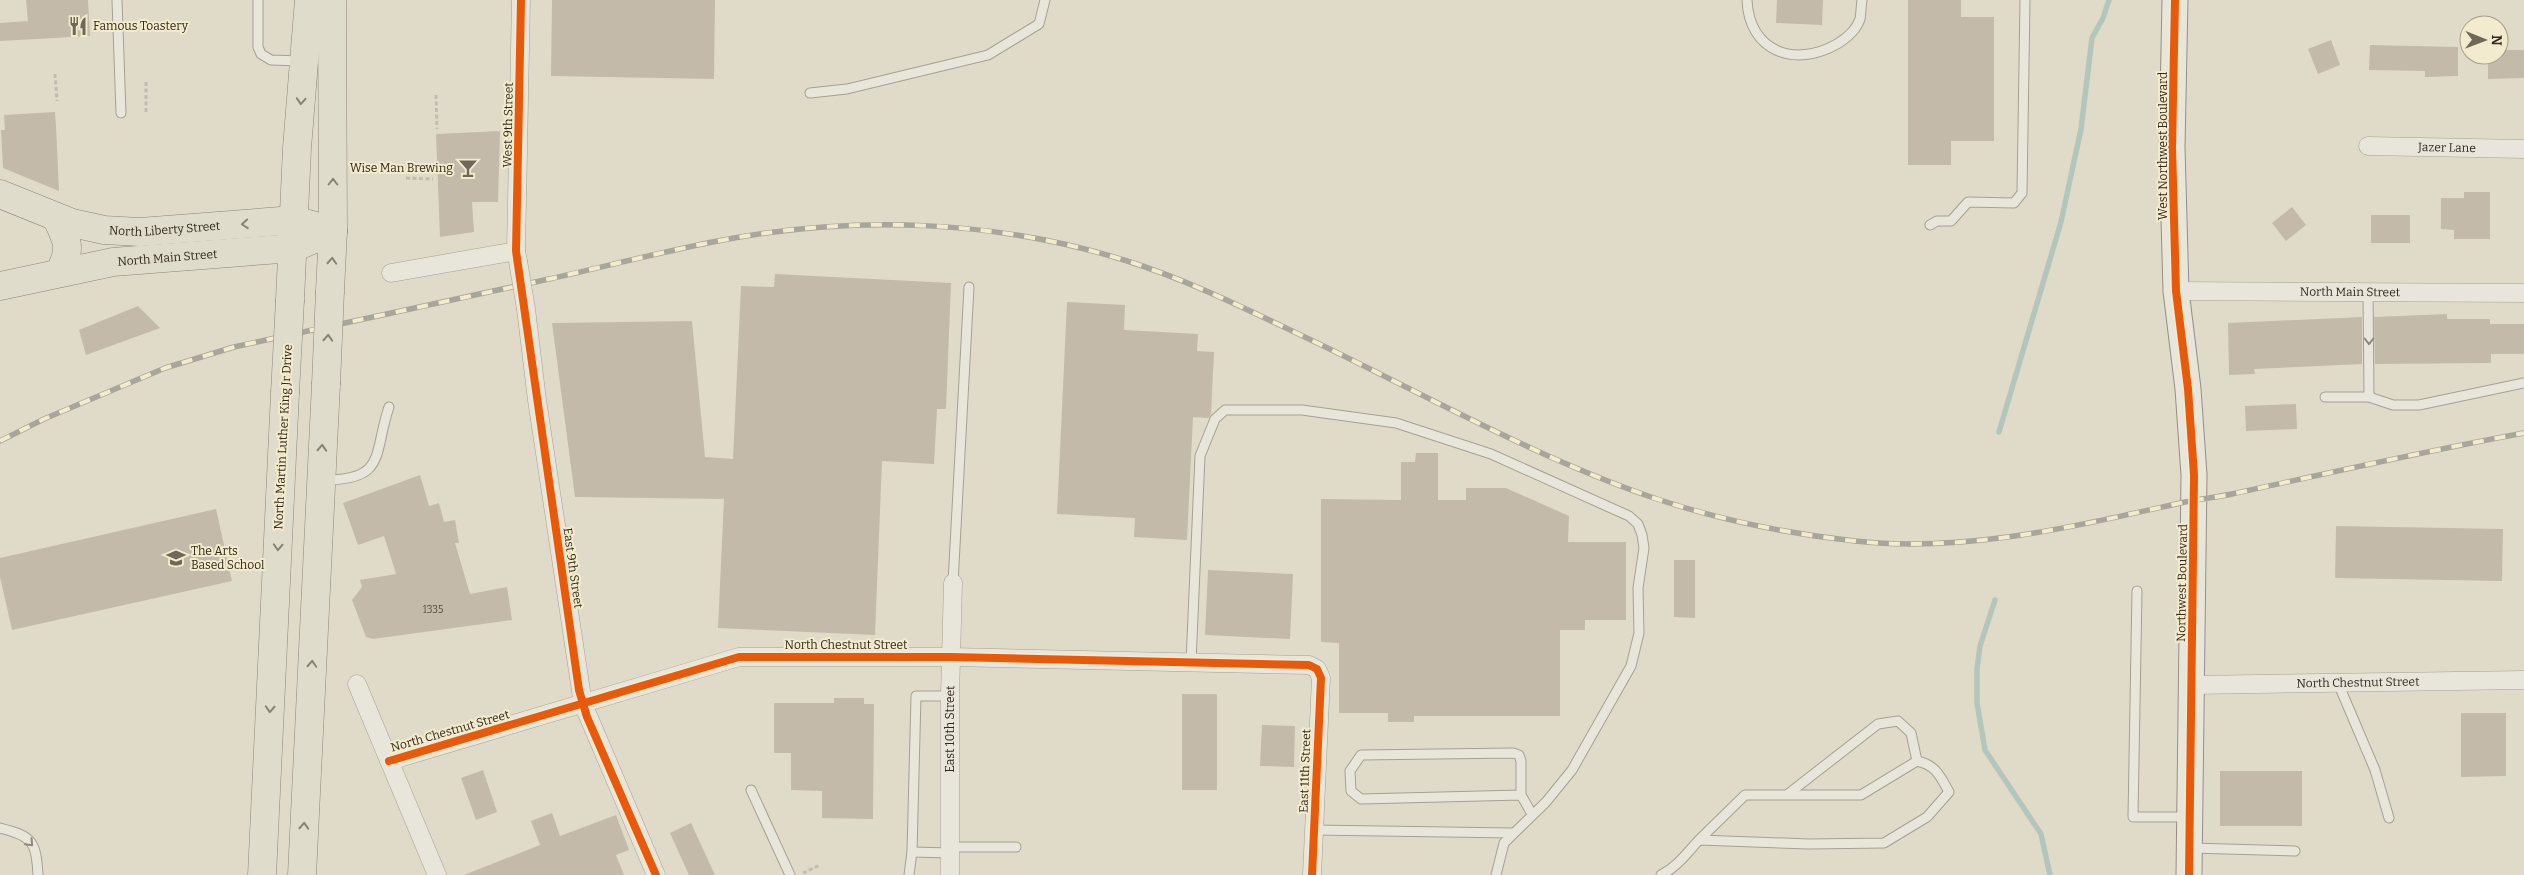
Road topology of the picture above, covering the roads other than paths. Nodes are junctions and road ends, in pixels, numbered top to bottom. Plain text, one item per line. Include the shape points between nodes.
1 (117, 0) edge
2 (258, 0) edge
3 (309, 0) edge
4 (332, 0) edge
5 (521, 0) edge
6 (1045, 0) edge
7 (1747, 0) edge
8 (1862, 0) edge
9 (2025, 0) edge
10 (2175, 0) edge
11 (304, 61) junction
12 (810, 93) dead end
13 (121, 113) dead end
14 (2368, 146) dead end
15 (2524, 149) edge
16 (0, 194) edge
17 (56, 217) junction
18 (294, 220) junction
19 (1930, 225) dead end
20 (333, 231) junction
21 (292, 248) junction
22 (517, 256) junction
23 (58, 273) junction
24 (391, 273) dead end
25 (0, 286) edge
26 (969, 286) dead end
27 (2176, 291) junction
28 (2368, 292) junction
29 (2524, 293) edge
30 (2524, 383) edge
31 (2325, 397) dead end
32 (2369, 397) junction
33 (389, 407) dead end
34 (321, 480) junction
35 (953, 583) joint
36 (2137, 591) dead end
37 (951, 657) junction
38 (1191, 662) junction
39 (1317, 669) joint
40 (2524, 680) edge
41 (2338, 683) junction
42 (357, 684) dead end
43 (2192, 685) junction
44 (950, 696) junction
45 (582, 704) junction
46 (389, 761) junction
47 (1917, 761) junction
48 (751, 790) dead end
49 (1521, 794) junction
50 (1788, 794) junction
51 (1532, 814) junction
52 (2190, 817) junction
53 (2389, 818) dead end
54 (0, 828) edge
55 (1314, 830) junction
56 (1512, 833) junction
57 (1700, 840) junction
58 (1016, 847) dead end
59 (2189, 848) junction
60 (950, 850) junction
61 (2295, 851) dead end
62 (912, 852) junction
63 (38, 875) edge
64 (262, 875) edge
65 (302, 875) edge
66 (438, 875) edge
67 (656, 875) edge
68 (790, 875) edge
69 (909, 875) edge
70 (950, 875) edge
71 (1312, 875) edge
72 (1496, 875) edge
73 (1660, 875) edge
74 (2189, 875) edge

1 - 13 lane
2 - 11 lane via 258,47 261,54 271,60
3 - 11 main road, North Martin Luther King Jr Drive
20 -> 4 main road
5 - 22 street, West 9th Street
6 - 12 lane via 1039,24 988,55 847,88
7 - 8 lane via 1747,15 1754,33 1773,49 1798,56 1821,53 1849,36 1860,19
9 - 19 lane via 2022,193 2014,203 1968,202 1951,221
10 - 27 main road, West Northwest Boulevard via 2172,147
11 -> 18 main road, North Martin Luther King Jr Drive
14 - 15 street, Jazer Lane
16 - 17 main road, North Liberty Street
18 -> 17 main road, North Liberty Street via 122,232 88,227
17 - 23 main road via 68,247 67,257
18 - 20 main road, North Liberty Street
18 - 21 main road, North Martin Luther King Jr Drive
20 - 21 main road, North Main Street
34 -> 20 main road, bridge
21 - 23 main road, North Main Street via 140,259
21 -> 64 main road, North Martin Luther King Jr Drive, bridge
22 - 24 street
22 - 45 street, East 9th Street, bridge
23 - 25 main road, North Main Street
26 - 35 lane
27 - 28 street, North Main Street
27 - 43 main road, Northwest Boulevard via 2194,475
28 - 29 street, North Main Street
28 -> 32 lane
30 - 32 lane via 2418,405 2392,405
31 - 32 lane
33 - 34 lane via 379,452 370,470 362,476
65 -> 34 main road
35 - 37 street, East 10th Street
36 - 52 lane via 2133,817
37 - 38 street, North Chestnut Street
37 - 44 street, East 10th Street
37 - 45 street, North Chestnut Street via 738,657
38 - 39 street, North Chestnut Street via 1309,665
38 - 51 lane via 1200,456 1215,419 1225,410 1302,410 1396,423 1491,454 1629,516 1638,524 1644,548 1638,588 1639,633 1631,666 1572,770
39 - 55 street, East 11th Street via 1320,678
40 - 41 street, North Chestnut Street
41 - 43 street, North Chestnut Street
41 - 53 lane via 2375,770
42 - 46 street
43 - 52 main road, Northwest Boulevard
44 - 60 street, East 10th Street
44 - 62 lane via 916,696
45 - 46 street, North Chestnut Street
45 - 67 street, East 9th Street
46 - 66 street
47 - 50 lane via 1862,795
47 - 50 lane via 1911,733 1905,727 1898,721 1878,724
47 - 57 lane via 1936,769 1949,792 1927,817 1884,843
48 - 68 lane
49 - 49 lane via 1522,761 1513,753 1361,755 1350,771 1351,791 1361,799
49 - 51 lane
50 - 57 lane via 1745,795
51 - 56 lane
52 - 59 main road, Northwest Boulevard
54 -> 63 lane via 22,834 36,849
55 - 56 lane
55 - 71 street, East 11th Street
56 - 72 lane via 1504,843
57 - 73 lane via 1672,869
58 - 60 lane
59 - 61 lane
59 - 74 main road, Northwest Boulevard
60 - 62 lane
60 - 70 street, East 10th Street
62 - 69 lane

